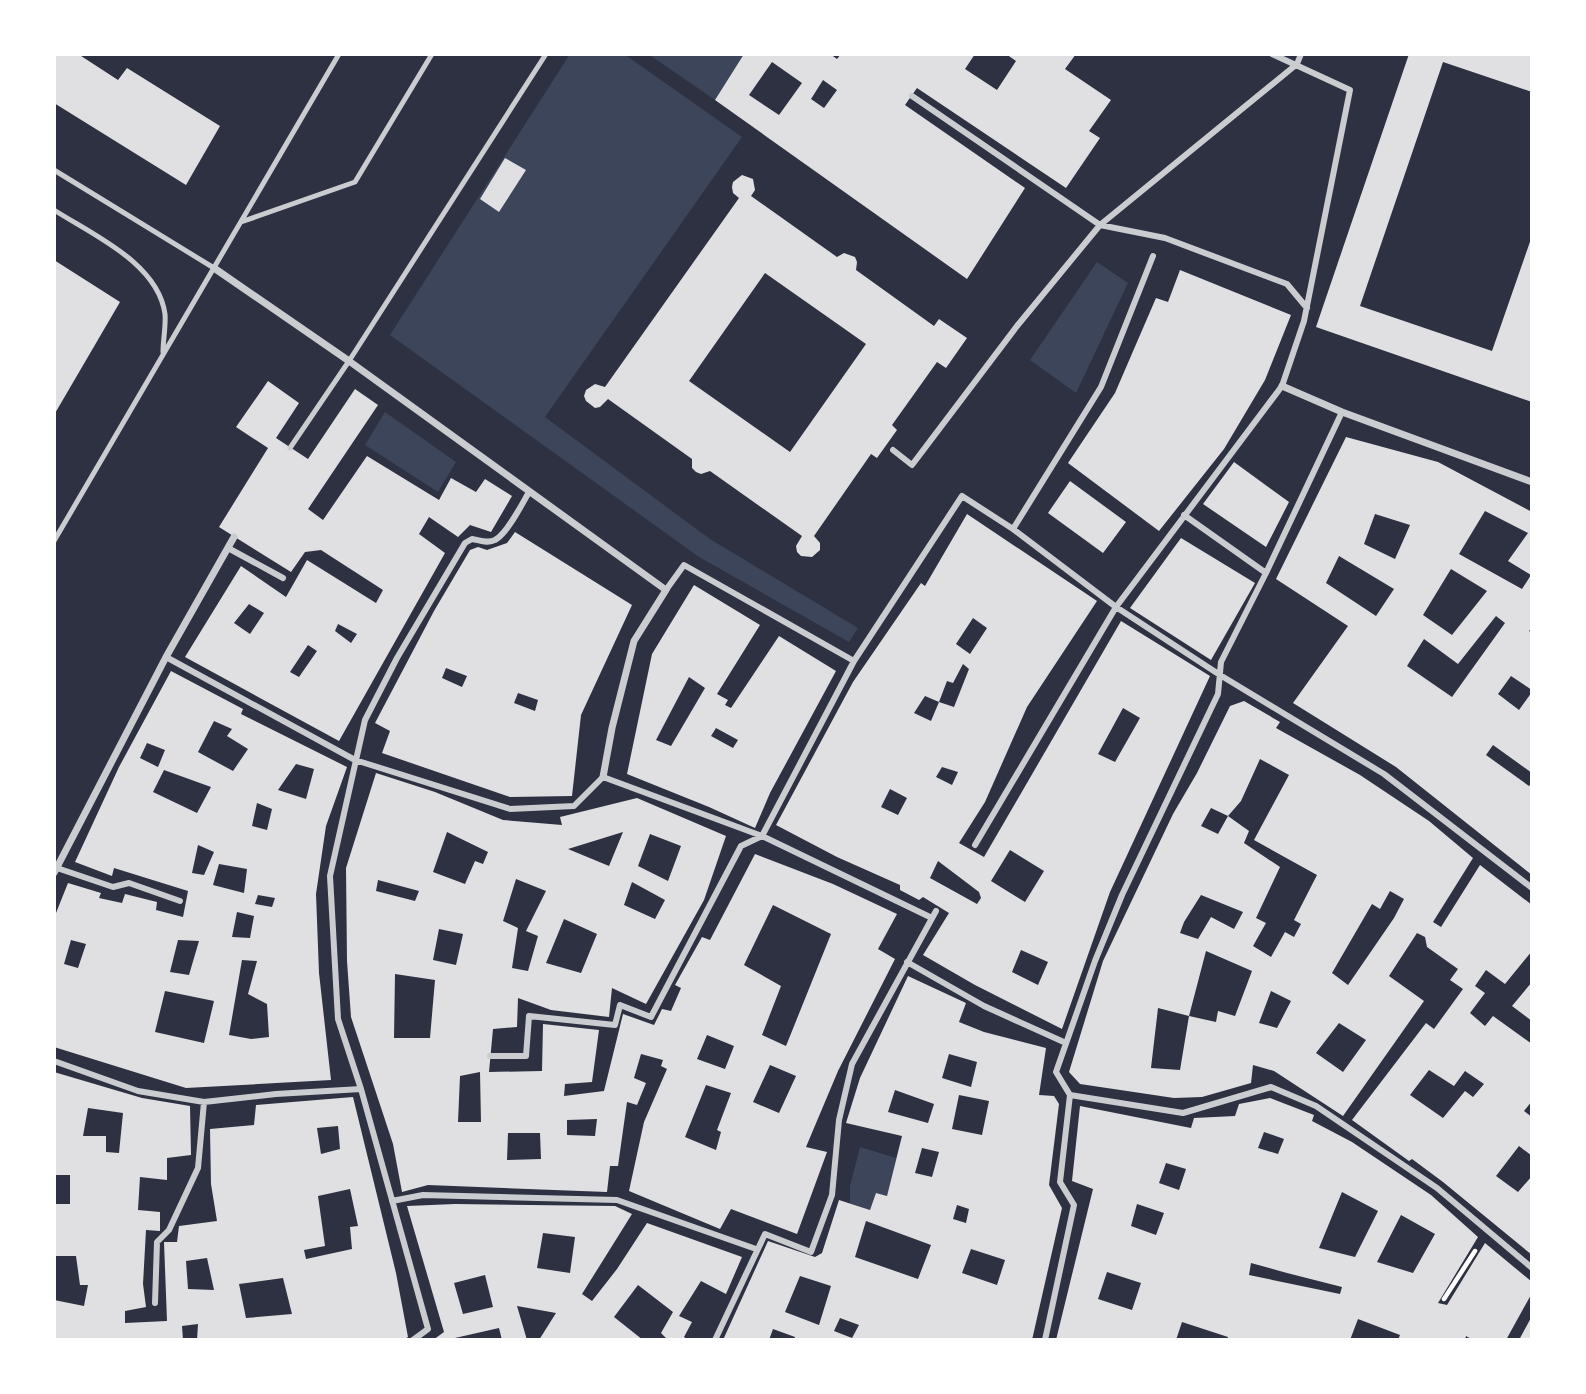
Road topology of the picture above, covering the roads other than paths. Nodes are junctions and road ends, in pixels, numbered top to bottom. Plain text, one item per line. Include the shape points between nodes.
1 (339, 54) edge
2 (432, 54) edge
3 (546, 54) edge
4 (1272, 54) edge
5 (1301, 54) edge
6 (1297, 64) junction
7 (912, 96) dead end
8 (54, 170) edge
9 (54, 210) edge
10 (241, 222) junction
11 (1100, 225) junction
12 (1153, 256) dead end
13 (214, 268) junction
14 (1307, 308) junction
15 (163, 355) junction
16 (349, 361) junction
17 (1282, 386) junction
18 (1342, 412) junction
19 (290, 448) dead end
20 (893, 450) dead end
21 (1532, 482) edge
22 (529, 492) junction
23 (1184, 515) junction
24 (1013, 529) junction
25 (234, 537) dead end
26 (54, 541) edge
27 (228, 548) junction
28 (1266, 573) junction
29 (283, 578) dead end
30 (666, 590) junction
31 (1116, 607) junction
32 (166, 657) junction
33 (854, 661) junction
34 (1220, 675) junction
35 (355, 760) junction
36 (603, 777) junction
37 (762, 836) junction
38 (975, 845) dead end
39 (56, 871) edge
40 (1532, 888) edge
41 (180, 901) dead end
42 (936, 911) dead end
43 (932, 918) junction
44 (908, 962) junction
45 (1066, 1043) junction
46 (490, 1056) dead end
47 (54, 1061) edge
48 (361, 1089) junction
49 (1070, 1095) junction
50 (204, 1102) junction
51 (392, 1201) junction
52 (757, 1250) junction
53 (1532, 1268) edge
54 (155, 1303) dead end
55 (413, 1340) edge
56 (715, 1340) edge
57 (1045, 1340) edge

1 - 10 lane
2 - 10 lane via 355,182
3 - 16 lane
4 - 6 street
5 - 6 street
6 - 11 street
6 - 14 street via 1350,90
7 - 11 street
8 - 13 lane
9 - 15 lane via 148,274 165,314
10 - 13 lane
11 - 14 street via 1165,238 1287,284
11 - 20 street via 912,464
12 - 24 street via 1101,387
13 - 15 lane
13 - 16 street
14 - 17 street
15 - 26 lane
16 - 19 lane
16 - 22 street
17 - 18 street
17 - 23 street
18 - 21 street
18 - 28 street
22 - 30 street
22 - 35 street via 494,541 472,539 465,543 365,720
23 - 28 street
23 - 31 street
24 - 31 street
24 - 33 street via 962,496
25 - 27 street
27 - 29 street
27 - 32 street
28 - 34 street via 1221,662
30 - 33 street via 684,565
30 - 36 street via 634,641
31 - 34 street
31 - 38 street
32 - 35 street
32 - 39 street
33 - 37 street
34 - 40 street via 1384,774
34 - 45 street via 1218,695 1122,895
35 - 36 street via 510,809 574,806
35 - 48 street via 330,876 338,1019
36 - 37 street
37 - 43 street
37 - 46 street via 741,846 651,1017 620,1005 615,1025 529,1016 526,1055
39 - 41 street via 113,887 129,883
42 - 43 street
43 - 44 street
44 - 45 street via 984,1006
44 - 52 street via 852,1064 839,1120 832,1195 811,1252 765,1234
45 - 49 street via 1056,1072
47 - 50 street via 138,1091
48 - 50 street
48 - 51 street
49 - 53 street via 1183,1113 1271,1087 1316,1105 1437,1188
49 - 57 street via 1060,1182 1074,1205
50 - 54 street via 198,1168 169,1230 157,1242
51 - 52 street via 423,1195 617,1200
51 - 55 street via 428,1329
52 - 56 street

